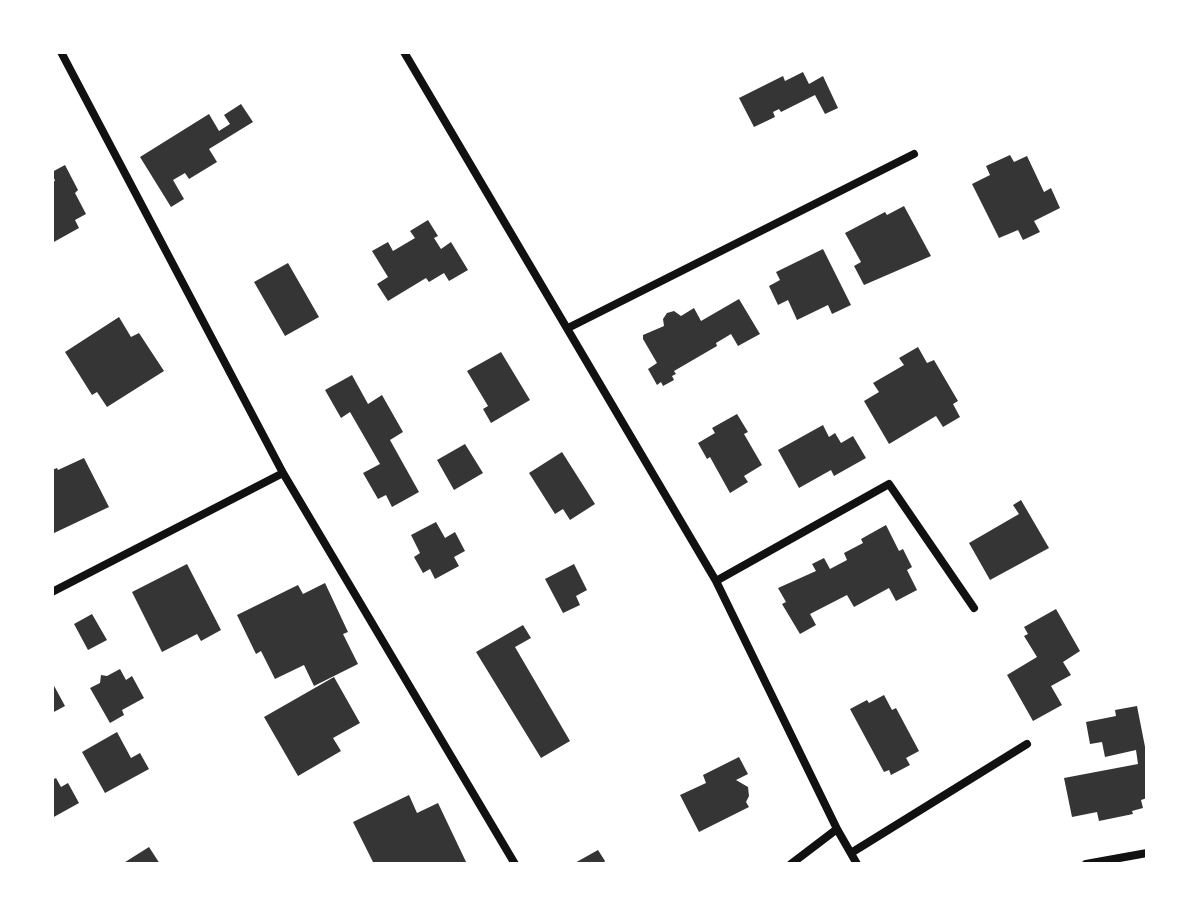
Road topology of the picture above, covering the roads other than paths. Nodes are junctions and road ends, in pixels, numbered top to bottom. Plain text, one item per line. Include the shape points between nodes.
1 (61, 52) edge
2 (404, 52) edge
3 (914, 154) dead end
4 (568, 328) junction
5 (283, 473) junction
6 (716, 581) junction
7 (52, 592) edge
8 (974, 608) dead end
9 (1027, 744) dead end
10 (837, 829) junction
11 (851, 853) junction
12 (1147, 853) edge
13 (515, 864) edge
14 (791, 864) edge
15 (857, 864) edge
16 (1086, 864) edge

1 - 5 street
2 - 4 street
3 - 4 street
4 - 6 street
5 - 7 street
5 - 13 street
6 - 8 street via 889,484
6 - 10 street
9 - 11 street
10 - 11 street
10 - 14 street
11 - 15 street
12 - 16 street

